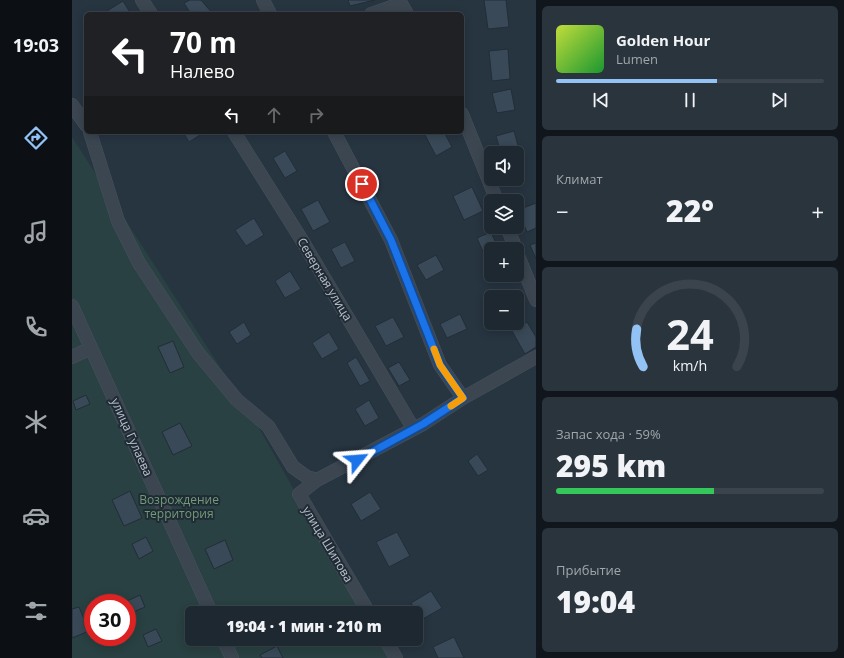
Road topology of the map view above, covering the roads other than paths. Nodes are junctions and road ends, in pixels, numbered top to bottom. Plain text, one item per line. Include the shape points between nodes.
1 (142, 0) edge
2 (263, 0) edge
3 (402, 6) edge
4 (150, 12) edge
5 (269, 12) edge
6 (379, 12) edge
7 (72, 104) edge
8 (464, 119) edge
9 (84, 122) edge
10 (91, 134) edge
11 (235, 134) edge
12 (335, 134) edge
13 (494, 194) edge
14 (524, 270) edge
15 (536, 300) edge
16 (72, 306) edge
17 (91, 348) junction
18 (72, 357) edge
19 (536, 357) edge
20 (463, 398) junction
21 (413, 428) junction
22 (317, 480) junction
23 (208, 606) edge
24 (365, 606) edge
25 (226, 646) edge
26 (389, 646) edge
27 (232, 658) edge
28 (396, 658) edge

1 - 4 street
2 - 5 street
3 - 6 street
7 - 9 street
8 - 13 street
10 - 22 street via 118,221 147,276 198,353 237,400 268,426 293,467 307,477
11 - 21 street, Северная улица via 303,242
12 - 20 street via 391,240 440,365
14 - 15 street
16 - 17 street, улица Гулаева
17 - 18 street
17 - 23 street, улица Гулаева
19 - 20 street
20 - 21 street
21 - 22 street
22 - 24 street, улица Шипова via 299,494
25 - 27 street
26 - 28 street

